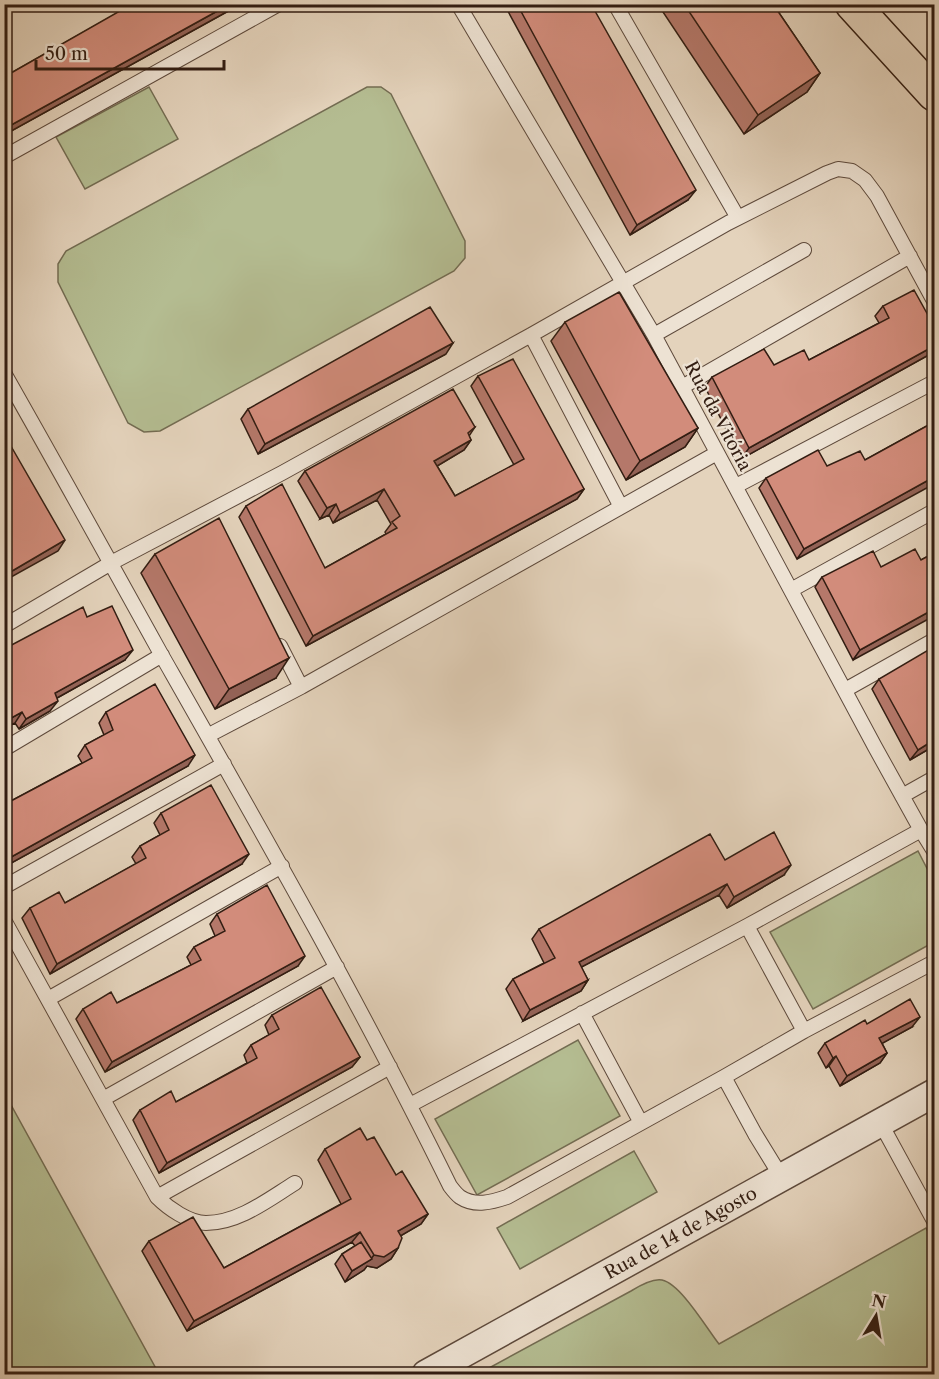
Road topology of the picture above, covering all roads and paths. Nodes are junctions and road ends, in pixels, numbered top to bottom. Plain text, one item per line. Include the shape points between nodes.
1 (279, 4) edge
2 (458, 4) edge
3 (615, 4) edge
4 (852, 4) edge
5 (934, 94) edge
6 (4, 157) edge
7 (738, 218) junction
8 (804, 250) dead end
9 (910, 256) junction
10 (622, 283) junction
11 (934, 301) edge
12 (531, 335) junction
13 (654, 335) junction
14 (4, 373) edge
15 (934, 382) edge
16 (682, 387) junction
17 (717, 453) junction
18 (736, 486) junction
19 (621, 507) junction
20 (934, 511) edge
21 (111, 563) junction
22 (791, 590) junction
23 (4, 626) edge
24 (274, 635) edge
25 (934, 640) edge
26 (162, 655) junction
27 (301, 687) junction
28 (845, 690) junction
29 (209, 735) junction
30 (4, 749) edge
31 (224, 764) junction
32 (934, 778) edge
33 (902, 796) junction
34 (921, 830) junction
35 (934, 851) edge
36 (282, 866) junction
37 (4, 886) edge
38 (4, 920) edge
39 (747, 926) junction
40 (934, 962) edge
41 (337, 967) junction
42 (48, 999) junction
43 (582, 1013) junction
44 (804, 1031) junction
45 (390, 1067) junction
46 (724, 1077) junction
47 (934, 1093) edge
48 (103, 1099) junction
49 (410, 1105) junction
50 (880, 1122) junction
51 (641, 1123) junction
52 (782, 1178) junction
53 (295, 1183) dead end
54 (157, 1197) junction
55 (934, 1221) edge
56 (426, 1374) edge

1 - 6 lane
2 - 10 lane, Rua da Vitória
3 - 7 lane
4 - 5 main road
7 - 9 lane via 827,173 838,169 852,171 877,196
7 - 10 lane
8 - 13 lane
9 - 11 lane
9 - 16 lane
10 - 12 lane
10 - 13 lane, Rua da Vitória
12 - 19 lane
12 - 21 lane via 282,473 214,516
13 - 16 lane, Rua da Vitória
14 - 21 lane
15 - 18 lane
16 - 17 lane, Rua da Vitória
17 - 18 lane, Rua da Vitória
17 - 19 lane
18 - 22 lane, Rua da Vitória
19 - 27 lane
20 - 22 lane
21 - 23 lane
21 - 26 lane
22 - 28 lane, Rua da Vitória
24 - 27 lane
25 - 28 lane
26 - 29 lane
26 - 30 lane
27 - 29 lane
28 - 33 lane, Rua da Vitória
29 - 31 lane
31 - 36 lane
31 - 37 lane
32 - 33 lane
33 - 34 lane, Rua da Vitória
34 - 35 lane, Rua da Vitória
34 - 39 lane
36 - 41 lane
36 - 42 lane
38 - 42 lane
39 - 43 lane
39 - 44 lane
40 - 44 lane
41 - 45 lane
41 - 48 lane
42 - 48 lane
43 - 49 lane
43 - 51 lane
44 - 46 lane
45 - 49 lane
45 - 54 lane
46 - 51 lane
46 - 52 lane
47 - 50 street, Rua de 14 de Agosto
48 - 54 lane
49 - 51 lane via 450,1186 460,1197 474,1203 507,1197
50 - 52 street, Rua de 14 de Agosto
50 - 55 lane
52 - 56 street, Rua de 14 de Agosto
53 - 54 lane via 231,1219 204,1224 168,1208

